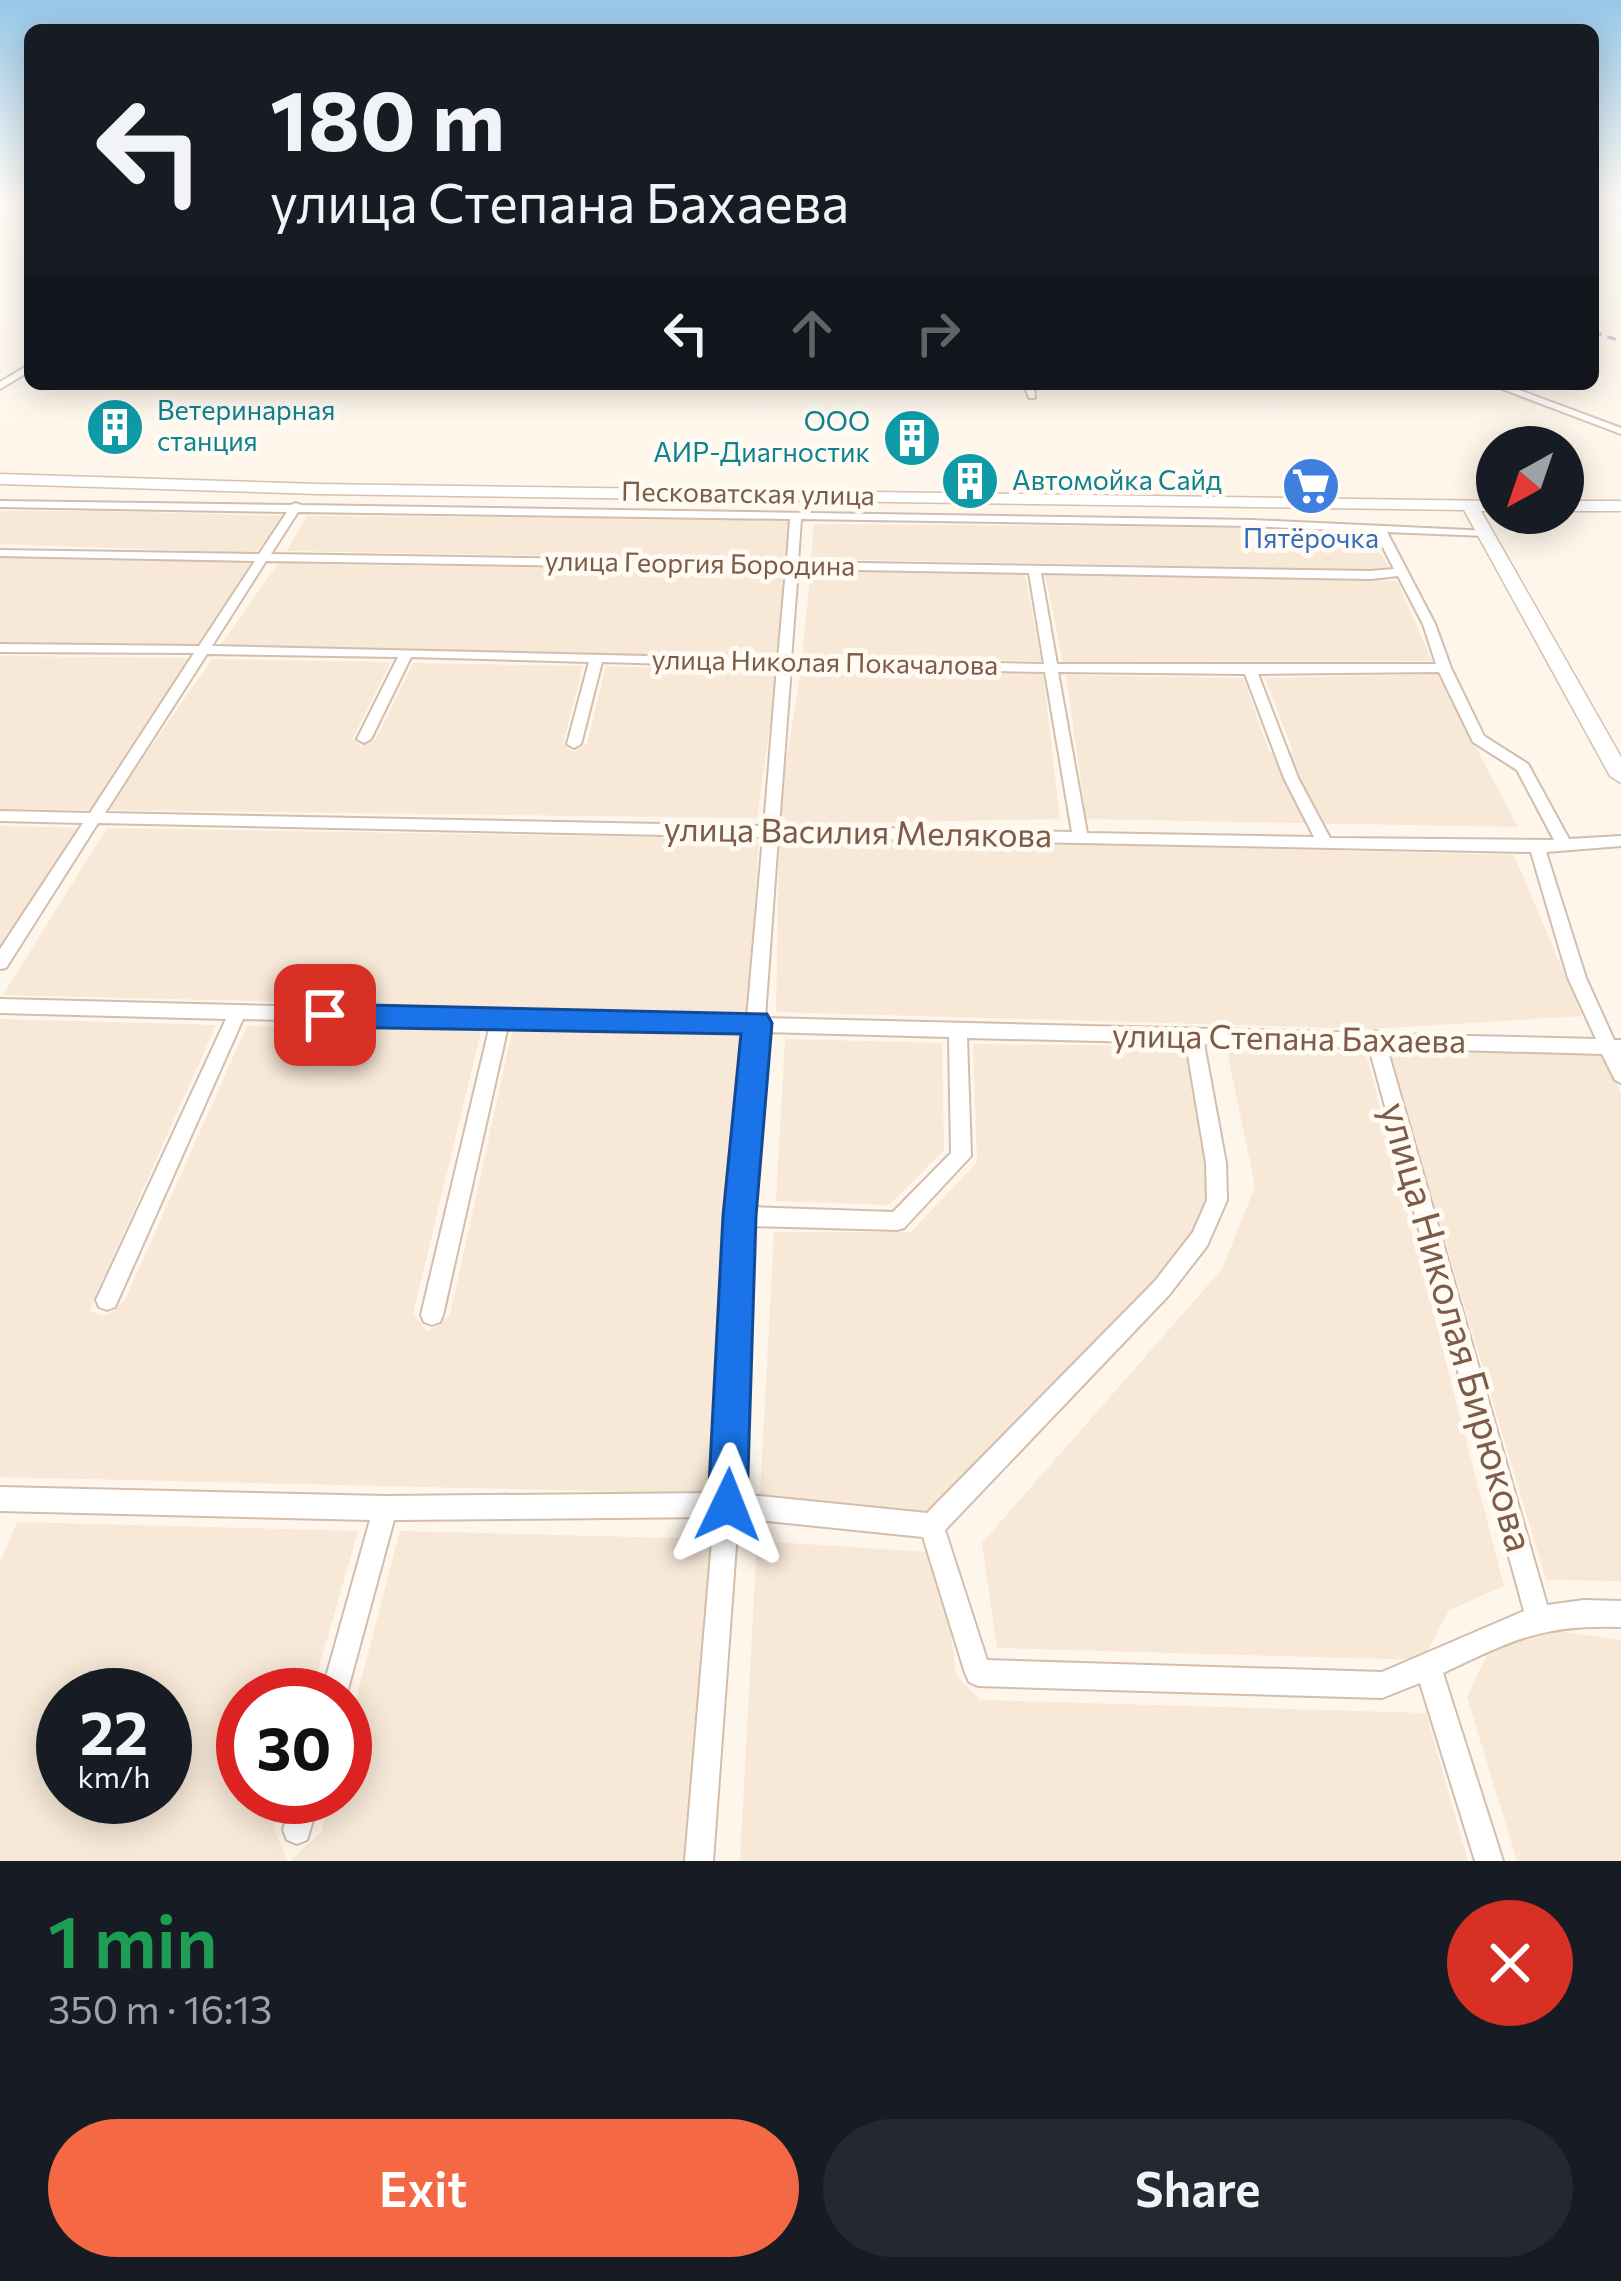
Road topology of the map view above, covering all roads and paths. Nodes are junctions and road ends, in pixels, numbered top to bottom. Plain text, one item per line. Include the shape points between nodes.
1 (1511, 390) edge
2 (1621, 430) edge
3 (0, 479) edge
4 (0, 504) edge
5 (296, 506) junction
6 (1471, 506) junction
7 (1476, 506) edge
8 (1584, 506) edge
9 (1621, 506) edge
10 (1476, 515) edge
11 (796, 517) junction
12 (1380, 530) junction
13 (1476, 533) edge
14 (1487, 534) edge
15 (0, 554) edge
16 (264, 557) junction
17 (794, 564) junction
18 (1034, 569) junction
19 (1401, 572) junction
20 (0, 648) edge
21 (204, 648) junction
22 (405, 656) junction
23 (596, 660) junction
24 (784, 660) junction
25 (1054, 668) junction
26 (1444, 668) junction
27 (1252, 672) junction
28 (364, 739) dead end
29 (574, 745) dead end
30 (1621, 776) edge
31 (0, 816) edge
32 (94, 817) junction
33 (771, 831) junction
34 (1080, 836) junction
35 (1324, 841) junction
36 (1563, 842) junction
37 (1621, 842) edge
38 (1537, 847) junction
39 (0, 963) edge
40 (0, 1006) edge
41 (237, 1013) junction
42 (500, 1020) junction
43 (757, 1023) junction
44 (958, 1031) junction
45 (1194, 1036) junction
46 (1375, 1037) junction
47 (1614, 1046) edge
48 (1621, 1076) edge
49 (740, 1216) junction
50 (106, 1300) dead end
51 (432, 1315) dead end
52 (2, 1504) edge
53 (728, 1505) junction
54 (385, 1508) junction
55 (932, 1526) junction
56 (1621, 1614) edge
57 (1538, 1616) junction
58 (341, 1668) edge
59 (1429, 1669) junction
60 (299, 1824) edge
61 (297, 1830) dead end
62 (699, 1861) edge
63 (1489, 1861) edge

1 - 2 street
3 - 6 main road, Песковатская улица
4 - 5 street
5 - 11 street
5 - 16 street
6 - 7 main road, Песковатская улица
6 - 10 main road
8 - 9 main road
11 - 12 street
11 - 17 street
12 - 13 street
12 - 19 street
14 - 30 main road
15 - 16 street, улица Георгия Бородина
16 - 17 street, улица Георгия Бородина
16 - 21 street
17 - 18 street, улица Георгия Бородина
17 - 24 street
18 - 19 street, улица Георгия Бородина
18 - 25 street
19 - 26 street
20 - 21 street, улица Николая Покачалова
21 - 22 street, улица Николая Покачалова
21 - 32 street
22 - 23 street, улица Николая Покачалова
22 - 28 street
23 - 24 street, улица Николая Покачалова
23 - 29 street
24 - 25 street, улица Николая Покачалова
24 - 33 street
25 - 27 street, улица Николая Покачалова
25 - 34 street
26 - 27 street, улица Николая Покачалова
26 - 36 street via 1478,739 1523,766
27 - 35 street
31 - 32 street, улица Василия Мелякова
32 - 33 street, улица Василия Мелякова
32 - 39 street
33 - 34 street, улица Василия Мелякова
33 - 43 street
34 - 35 street, улица Василия Мелякова
35 - 38 street, улица Василия Мелякова
36 - 37 street, улица Василия Мелякова
36 - 38 street, улица Василия Мелякова
38 - 47 street via 1577,978
40 - 41 street, улица Степана Бахаева
41 - 42 street, улица Степана Бахаева
41 - 50 street
42 - 43 street, улица Степана Бахаева
42 - 51 street
43 - 44 street, улица Степана Бахаева
43 - 49 street
44 - 45 street, улица Степана Бахаева
44 - 49 street via 961,1156 898,1221
45 - 46 street, улица Степана Бахаева
45 - 55 street via 1216,1181 1200,1239
46 - 47 street, улица Степана Бахаева
46 - 57 street, улица Николая Бирюкова
47 - 48 street
49 - 53 street
52 - 54 street
53 - 54 street
53 - 55 street
53 - 62 street
54 - 58 street
55 - 59 street via 978,1673 1382,1685
56 - 57 street
57 - 59 street
59 - 63 street
60 - 61 street

